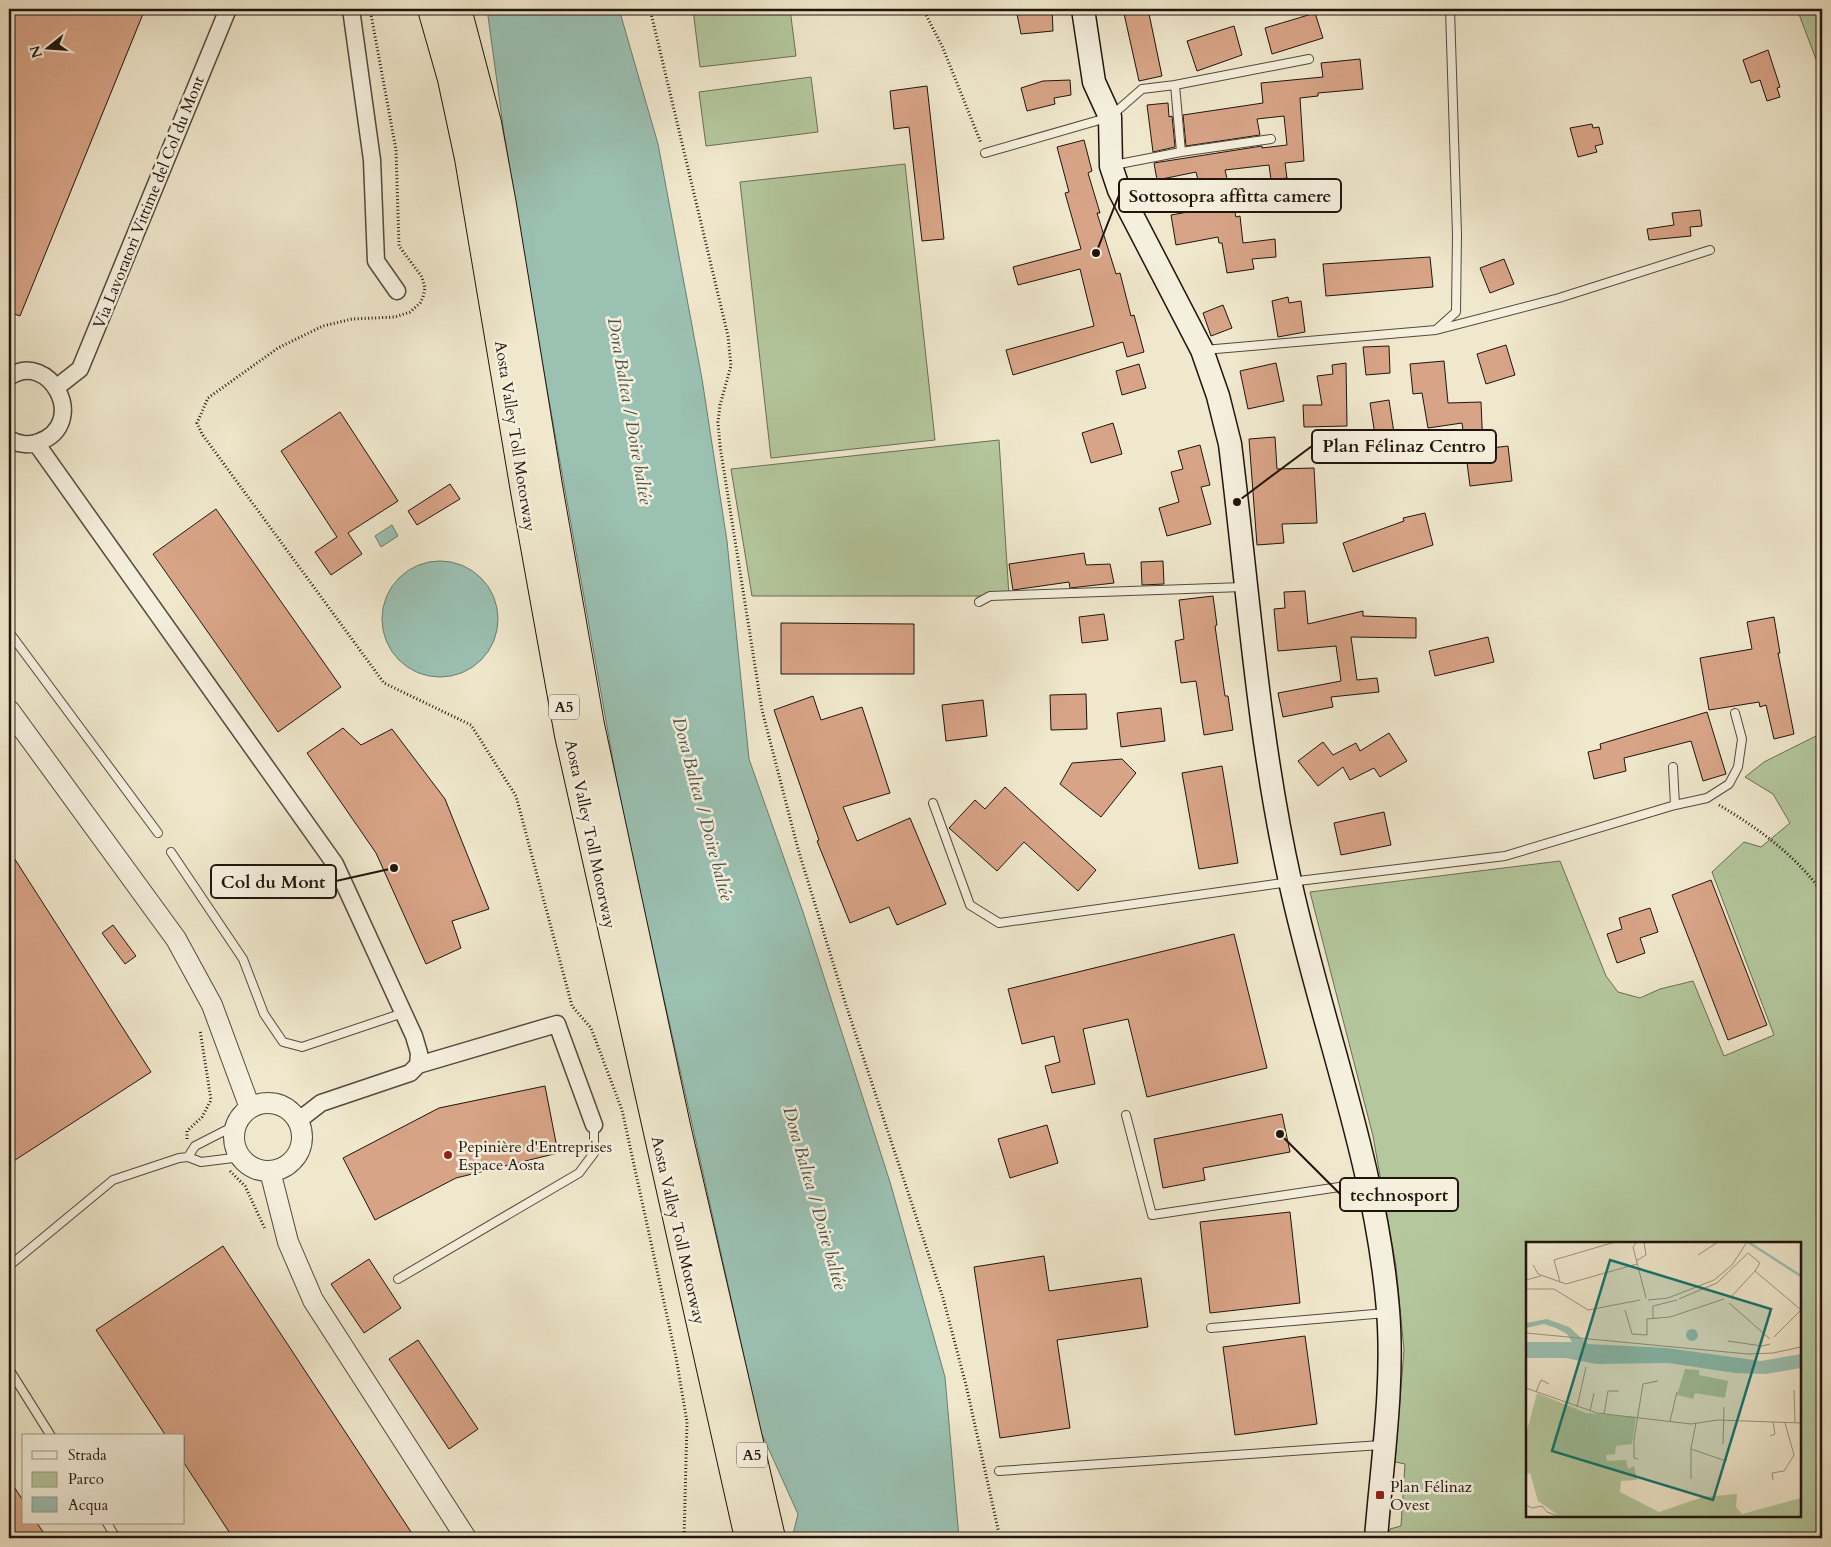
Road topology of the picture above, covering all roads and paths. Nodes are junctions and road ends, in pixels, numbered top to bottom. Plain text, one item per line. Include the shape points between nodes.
1 (228, 9) edge
2 (351, 9) edge
3 (370, 9) edge
4 (432, 9) edge
5 (457, 9) edge
6 (650, 9) edge
7 (923, 9) edge
8 (1083, 9) edge
9 (1450, 9) edge
10 (1309, 59) dead end
11 (1175, 85) junction
12 (1110, 117) junction
13 (1271, 139) dead end
14 (1181, 152) junction
15 (986, 153) joint
16 (1111, 166) junction
17 (1710, 250) dead end
18 (397, 292) dead end
19 (1436, 330) junction
20 (1202, 350) junction
21 (9, 377) edge
22 (57, 387) junction
23 (9, 439) edge
24 (36, 443) junction
25 (1248, 587) junction
26 (979, 602) dead end
27 (9, 632) edge
28 (9, 710) edge
29 (1735, 713) dead end
30 (1672, 766) dead end
31 (1707, 798) junction
32 (933, 803) dead end
33 (1675, 805) junction
34 (158, 833) dead end
35 (171, 852) dead end
36 (1290, 882) junction
37 (1822, 892) edge
38 (403, 1013) junction
39 (418, 1065) junction
40 (250, 1108) junction
41 (1126, 1115) dead end
42 (299, 1120) junction
43 (236, 1125) junction
44 (594, 1125) joint
45 (188, 1157) junction
46 (241, 1157) junction
47 (270, 1171) junction
48 (1368, 1183) junction
49 (9, 1266) edge
50 (398, 1279) dead end
51 (1388, 1313) junction
52 (1211, 1328) dead end
53 (9, 1369) edge
54 (50, 1434) edge
55 (1383, 1445) junction
56 (999, 1471) dead end
57 (108, 1524) edge
58 (116, 1538) edge
59 (466, 1538) edge
60 (684, 1538) edge
61 (749, 1538) edge
62 (771, 1538) edge
63 (1000, 1538) edge
64 (1376, 1538) edge

1 - 22 street, Via Lavoratori Vittime del Col du Mont via 80,368
2 - 18 street via 372,160 376,261
3 - 60 path via 396,150 399,246 422,277 423,297 410,312 395,317 352,318 322,326 278,348 208,398 197,422 202,434 384,683 471,725 516,796 572,1006 592,1028 622,1110 687,1422
4 - 61 highway, Aosta Valley Toll Motorway / A5 via 470,158 569,735
5 - 62 highway, Aosta Valley Toll Motorway / A5 via 487,123 590,725 674,1116
6 - 63 path via 728,336 731,366 718,422 762,710 798,850 943,1298
7 - 15 path via 942,46
8 - 12 main road via 1094,82
9 - 19 lane via 1457,234 1456,312
10 - 11 lane
11 - 12 lane via 1142,89
11 - 14 lane
12 - 15 lane
12 - 16 main road
13 - 14 lane
14 - 16 lane
16 - 20 main road via 1119,190
17 - 19 lane via 1559,298
19 - 20 lane
20 - 25 main road via 1230,444
21 - 22 street via 24,371 37,373
22 - 24 street via 62,398 61,420 56,431
23 - 24 street via 25,444
24 - 38 street via 335,864
25 - 26 lane via 990,596
25 - 36 main road via 1270,775
27 - 34 lane
28 - 40 street via 176,939 212,1004
29 - 31 lane via 1742,739 1738,767 1729,784
30 - 33 lane
31 - 33 lane
31 - 37 path via 1761,830 1810,876
32 - 36 lane via 970,905 999,923
33 - 36 lane via 1505,856
35 - 38 lane via 242,959 264,1014 283,1042 302,1047
36 - 48 main road
38 - 39 street via 414,1036
39 - 42 street via 410,1073 321,1102
39 - 44 street via 556,1024
40 - 42 street via 272,1102 292,1111
40 - 43 street
41 - 48 lane via 1152,1215
42 - 47 street via 303,1134 294,1160 283,1168
43 - 45 lane via 195,1146
43 - 46 street via 234,1136
44 - 50 lane via 594,1153 579,1173
45 - 46 lane via 201,1162
45 - 49 lane via 113,1180
46 - 47 street via 254,1167
47 - 59 street via 288,1242 313,1300
48 - 51 main road via 1381,1247
51 - 52 lane
51 - 55 main road
53 - 54 lane
55 - 56 lane
55 - 64 main road
57 - 58 lane

